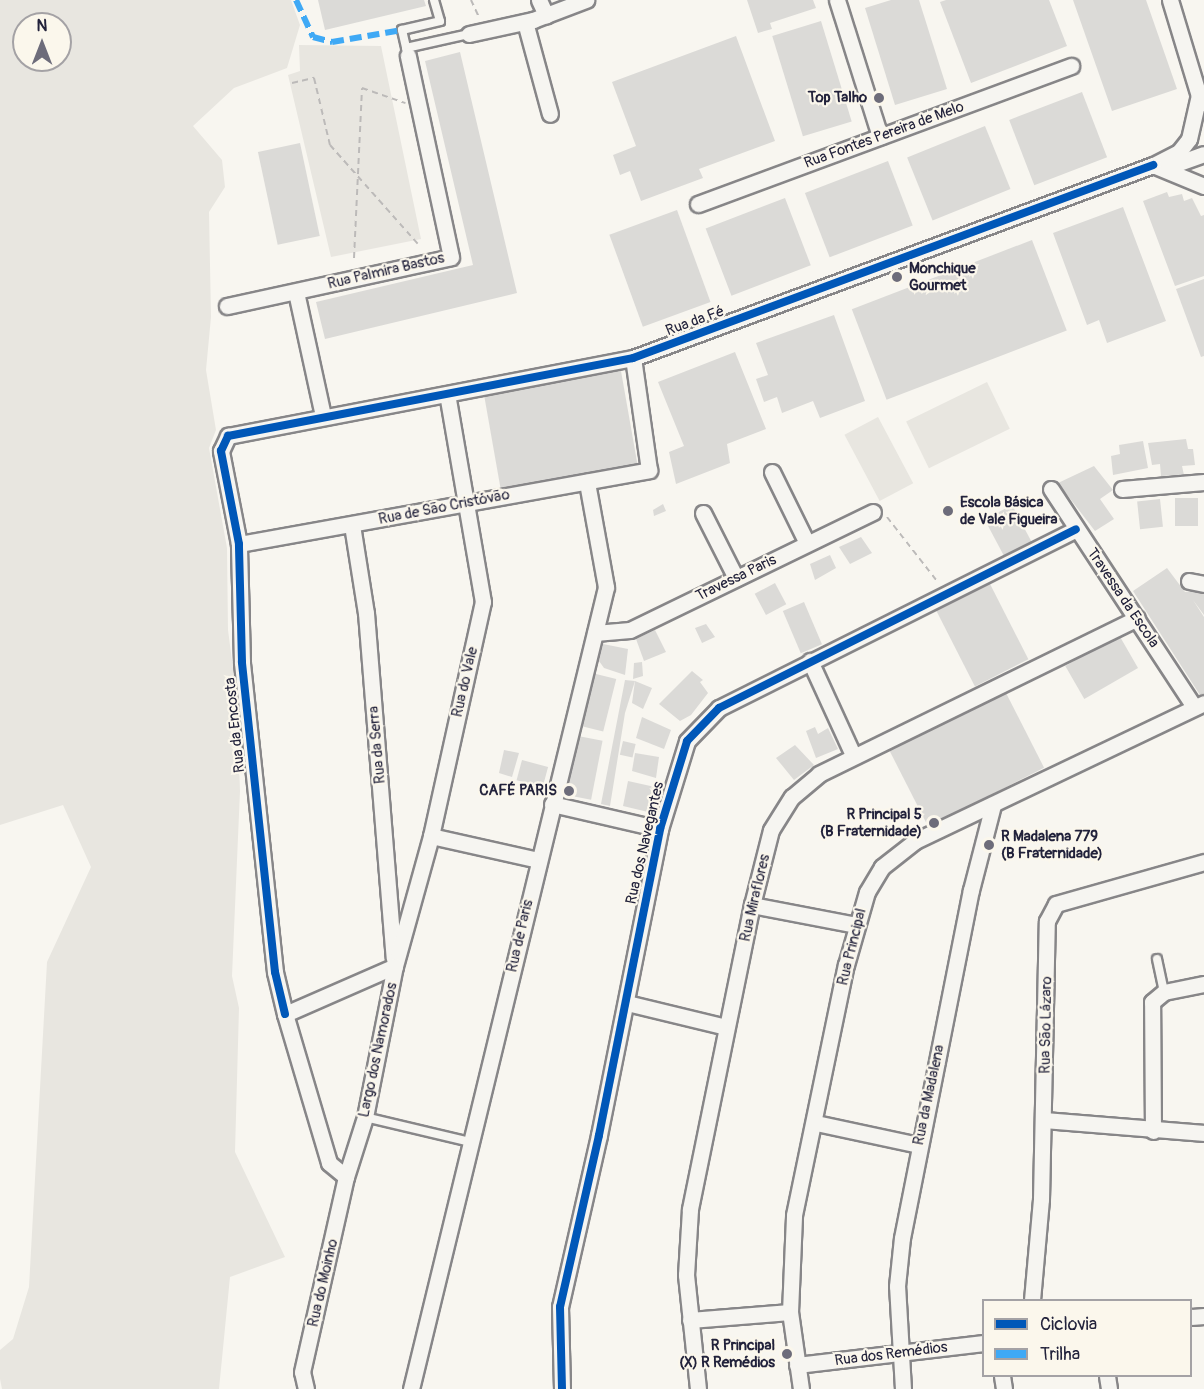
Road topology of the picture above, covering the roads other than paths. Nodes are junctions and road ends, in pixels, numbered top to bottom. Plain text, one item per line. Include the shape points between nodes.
1 (434, 0) edge
2 (539, 0) edge
3 (837, 0) edge
4 (1170, 0) edge
5 (579, 1) edge
6 (546, 15) junction
7 (525, 22) junction
8 (469, 34) joint
9 (407, 52) junction
10 (1071, 66) dead end
11 (1199, 77) edge
12 (1199, 95) junction
13 (1204, 112) edge
14 (550, 114) dead end
15 (880, 136) junction
16 (1204, 154) edge
17 (1158, 167) junction
18 (1204, 186) edge
19 (698, 204) dead end
20 (296, 292) junction
21 (226, 306) dead end
22 (633, 358) junction
23 (447, 394) junction
24 (323, 416) junction
25 (228, 436) joint
26 (772, 472) dead end
27 (586, 482) junction
28 (1204, 482) edge
29 (1051, 489) dead end
30 (1122, 489) dead end
31 (466, 502) junction
32 (873, 512) road end
33 (703, 513) dead end
34 (352, 525) junction
35 (1076, 529) junction
36 (807, 543) junction
37 (239, 544) junction
38 (736, 578) junction
39 (1137, 618) junction
40 (595, 633) junction
41 (810, 661) junction
42 (1199, 705) edge
43 (853, 755) junction
44 (552, 804) junction
45 (993, 805) junction
46 (660, 829) junction
47 (431, 836) junction
48 (538, 860) junction
49 (1204, 862) edge
50 (752, 905) junction
51 (856, 925) junction
52 (1157, 959) dead end
53 (395, 966) junction
54 (1204, 984) edge
55 (1164, 992) junction
56 (627, 1003) junction
57 (285, 1014) junction
58 (726, 1027) junction
59 (365, 1117) junction
60 (1044, 1120) junction
61 (816, 1123) junction
62 (1153, 1131) junction
63 (1204, 1132) edge
64 (470, 1142) junction
65 (919, 1145) junction
66 (346, 1178) junction
67 (1032, 1299) edge
68 (790, 1312) junction
69 (690, 1320) junction
70 (982, 1343) edge
71 (899, 1355) junction
72 (797, 1365) junction
73 (306, 1389) edge
74 (411, 1389) edge
75 (562, 1389) edge
76 (695, 1389) edge
77 (801, 1389) edge
78 (903, 1389) edge

1 - 9 lane via 440,21 402,30
2 - 6 street
3 - 15 street
4 - 11 street
5 - 6 street
6 - 7 street
7 - 8 street
7 - 14 street
8 - 9 lane
9 - 20 street, Rua Palmira Bastos via 451,257
10 - 15 street, Rua Fontes Pereira de Melo
11 - 12 street
12 - 13 street
12 - 17 street, Rua da Fé via 1189,139
15 - 19 street, Rua Fontes Pereira de Melo
16 - 17 street, Rua da Fé
17 - 18 street
17 - 22 street, Rua da Fé
20 - 21 street, Rua Palmira Bastos
20 - 24 street
22 - 23 street, Rua da Fé
22 - 27 street, Rua de São Cristóvão via 649,470
23 - 24 street, Rua da Fé
23 - 31 street, Rua do Vale
24 - 25 street, Rua da Fé
25 - 37 street, Rua da Encosta via 220,451
26 - 36 street
27 - 31 street, Rua de São Cristóvão
27 - 40 street, Rua de Paris via 606,587
28 - 30 street
29 - 35 street, Travessa da Escola
31 - 34 street, Rua de São Cristóvão
31 - 47 street, Rua do Vale via 483,602
32 - 36 street, Travessa Paris
33 - 38 street
34 - 37 street, Rua de São Cristóvão
34 - 53 street, Rua da Serra via 366,613
35 - 39 street, Travessa da Escola
35 - 41 street, Rua dos Navegantes
36 - 38 street, Travessa Paris
37 - 57 street, Rua da Encosta via 242,662 275,972
38 - 40 street, Travessa Paris via 630,630
39 - 42 street, Travessa da Escola
39 - 43 street, Rua Miraflores
40 - 44 street, Rua de Paris
41 - 43 street
41 - 46 street, Rua dos Navegantes via 719,708 687,741
42 - 45 street, Rua Principal
43 - 50 street, Rua Miraflores via 819,774 792,797 771,830
44 - 46 street
44 - 48 street, Rua de Paris
45 - 51 street, Rua Principal via 915,841 882,867 867,892
45 - 65 street, Rua da Madalena via 971,890
46 - 56 street, Rua dos Navegantes
47 - 48 street
47 - 53 street, Rua do Vale
48 - 64 street, Rua de Paris
49 - 60 street, Rua São Lázaro via 1056,904 1047,921
50 - 51 street
50 - 58 street, Rua Miraflores
51 - 61 street, Rua Principal
52 - 55 lane
53 - 57 street, Largo dos Namorados
53 - 59 street, Largo dos Namorados
54 - 55 street
55 - 62 street via 1152,1002
56 - 58 street
56 - 75 street, Rua dos Navegantes via 560,1306
57 - 66 street via 329,1163
58 - 69 street, Rua Miraflores via 690,1209 686,1275
59 - 64 lane
59 - 66 street, Largo dos Namorados
60 - 62 street
60 - 67 street, Rua São Lázaro
61 - 65 street
61 - 68 street, Rua Principal via 794,1215
62 - 63 street
64 - 74 street, Rua de Paris
65 - 71 street, Rua da Madalena via 898,1274
66 - 73 street, Rua do Moinho via 302,1372
68 - 69 street
68 - 72 street, Rua Principal
69 - 76 street, Rua Miraflores
70 - 71 street, Rua dos Remédios
71 - 72 street, Rua dos Remédios
71 - 78 street, Rua da Madalena
72 - 77 street, Rua Principal

